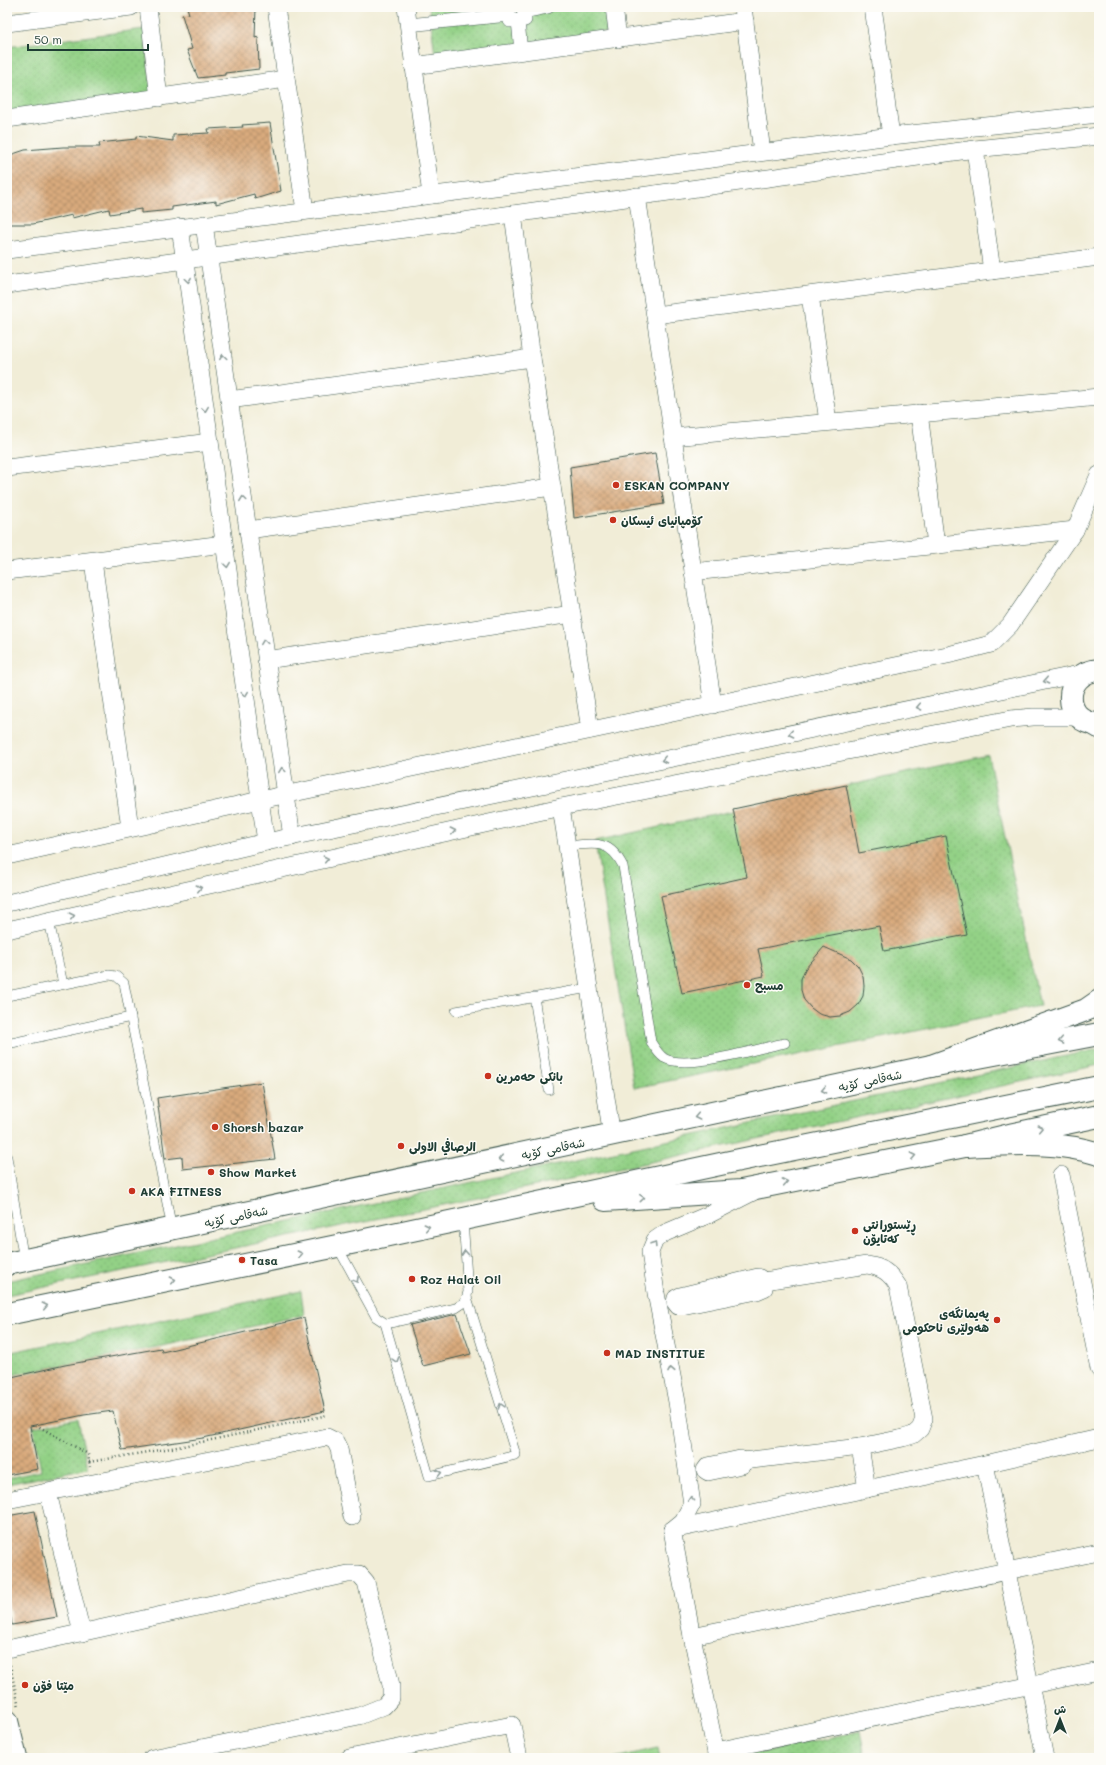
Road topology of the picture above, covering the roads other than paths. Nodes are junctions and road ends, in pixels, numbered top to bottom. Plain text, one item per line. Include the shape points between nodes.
1 (131, 7) edge
2 (148, 7) edge
3 (276, 7) edge
4 (406, 7) edge
5 (548, 7) edge
6 (614, 7) edge
7 (873, 7) edge
8 (517, 12) edge
9 (744, 14) edge
10 (7, 23) edge
11 (408, 25) junction
12 (618, 39) junction
13 (521, 52) junction
14 (414, 66) junction
15 (286, 79) junction
16 (159, 98) junction
17 (1099, 114) edge
18 (7, 119) edge
19 (891, 136) junction
20 (1099, 136) edge
21 (974, 149) junction
22 (762, 152) junction
23 (431, 195) junction
24 (637, 196) junction
25 (305, 211) junction
26 (513, 214) junction
27 (204, 224) junction
28 (180, 227) junction
29 (7, 250) edge
30 (208, 256) junction
31 (1099, 257) edge
32 (185, 260) junction
33 (992, 271) junction
34 (7, 285) edge
35 (810, 294) junction
36 (655, 315) junction
37 (532, 358) junction
38 (1099, 397) edge
39 (229, 400) junction
40 (919, 413) junction
41 (828, 422) junction
42 (673, 436) junction
43 (210, 442) junction
44 (7, 468) edge
45 (1099, 474) edge
46 (552, 487) junction
47 (248, 530) junction
48 (1075, 530) junction
49 (224, 544) junction
50 (936, 545) junction
51 (93, 561) junction
52 (7, 571) edge
53 (693, 572) junction
54 (572, 614) junction
55 (266, 660) junction
56 (1092, 671) edge
57 (713, 705) junction
58 (1093, 723) edge
59 (590, 730) junction
60 (286, 794) junction
61 (260, 800) junction
62 (561, 808) junction
63 (130, 828) junction
64 (292, 837) junction
65 (266, 842) junction
66 (567, 846) junction
67 (7, 856) edge
68 (7, 903) edge
69 (49, 921) junction
70 (7, 930) edge
71 (63, 984) junction
72 (589, 988) junction
73 (7, 996) edge
74 (534, 997) junction
75 (1099, 1001) edge
76 (456, 1011) dead end
77 (131, 1017) junction
78 (1099, 1034) edge
79 (785, 1043) dead end
80 (7, 1044) edge
81 (931, 1066) junction
82 (1099, 1087) edge
83 (549, 1090) dead end
84 (1099, 1116) edge
85 (612, 1136) junction
86 (965, 1146) junction
87 (1099, 1154) edge
88 (7, 1157) edge
89 (1061, 1175) dead end
90 (763, 1187) junction
91 (534, 1204) junction
92 (463, 1219) junction
93 (172, 1229) junction
94 (338, 1246) junction
95 (15, 1262) edge
96 (764, 1281) dead end
97 (468, 1297) junction
98 (7, 1314) edge
99 (385, 1322) junction
100 (1099, 1369) edge
101 (1099, 1438) edge
102 (860, 1448) junction
103 (743, 1461) dead end
104 (985, 1464) junction
105 (867, 1489) junction
106 (48, 1493) junction
107 (7, 1500) edge
108 (352, 1517) dead end
109 (672, 1530) junction
110 (1099, 1552) edge
111 (1007, 1571) junction
112 (82, 1633) junction
113 (692, 1636) junction
114 (7, 1649) edge
115 (1099, 1671) edge
116 (1030, 1686) junction
117 (7, 1721) edge
118 (396, 1753) edge
119 (716, 1754) edge
120 (16, 1758) edge
121 (152, 1758) edge
122 (349, 1758) edge
123 (519, 1758) edge
124 (1044, 1758) edge

1 - 10 street
2 - 16 street
3 - 15 street
4 - 11 street
5 - 8 street
6 - 12 street
7 - 19 street
8 - 11 street
8 - 13 street
9 - 12 street
9 - 22 street
11 - 14 street
12 - 13 street
13 - 14 street
14 - 23 street
15 - 16 street
15 - 25 street
16 - 18 street
17 - 19 street
19 - 22 street
20 - 21 street
21 - 24 street
21 - 33 street
22 - 23 street
23 - 25 street
24 - 26 street
24 - 36 street
25 - 27 street
26 - 30 street
26 - 37 street
27 - 28 street
27 - 30 street
28 - 29 street
28 - 32 street
30 - 32 street
39 -> 30 street
31 - 33 street
32 - 34 street
32 -> 43 street
33 - 35 street
35 - 36 street
35 - 41 street
36 - 42 street
37 - 39 street
37 - 46 street
38 - 40 street
47 -> 39 street
40 - 41 street
40 - 50 street
41 - 42 street
42 - 53 street
43 - 44 street
43 - 49 street
45 - 48 street
46 - 47 street
46 - 54 street
55 -> 47 street
48 - 50 street
48 - 57 street via 1010,625 991,644
49 - 51 street
49 -> 61 street
50 - 53 street
51 - 52 street
51 - 63 street
53 - 57 street
54 - 55 street
54 - 59 street
60 -> 55 street
56 - 58 main road via 1074,683 1071,697 1072,704
56 -> 64 street
57 - 59 street
58 - 62 street via 1033,717 996,722
59 - 60 street
60 - 61 street
60 - 64 street
61 - 63 street
61 - 65 street
62 - 66 street
69 -> 62 street
63 - 67 street
64 - 65 street
65 - 68 street
66 - 72 street
66 - 79 lane via 607,846 623,866 651,1042 658,1053 665,1059 686,1063
69 - 70 street
69 - 71 lane
71 - 73 lane
71 - 77 lane via 109,975 116,976 124,983
72 - 74 lane
72 - 85 street
74 - 76 lane
74 - 83 lane
75 - 81 main road via 1086,1010
77 - 80 lane
77 - 93 lane
78 -> 81 main road, شەقامی کۆیە
81 -> 85 main road, شەقامی کۆیە
82 - 91 main road
86 -> 84 main road
85 -> 93 main road, شەقامی کۆیە
86 - 87 main road via 1044,1144
90 -> 86 main road
88 - 95 lane
89 - 100 street
91 -> 90 main road via 718,1193
109 -> 90 street via 683,1521 692,1504 650,1252 655,1240 666,1233
91 - 92 main road
94 -> 92 main road
97 -> 92 lane
93 - 95 main road, شەقامی کۆیە
98 -> 94 main road
94 -> 99 lane via 376,1318
96 - 102 street via 867,1265 877,1266 886,1271 898,1286 924,1419 920,1429 913,1435
97 - 99 lane via 456,1308
99 -> 97 lane via 430,1476 516,1455
101 - 104 street
102 - 103 street
102 - 105 street
104 - 105 street
104 - 111 street
105 - 109 street
106 - 107 street
106 - 108 street via 327,1437 335,1441 338,1449
106 - 112 street
109 - 113 street
110 - 111 street
111 - 113 street
111 - 116 street
112 - 114 street
112 - 121 street via 348,1574 359,1574 366,1582 391,1685 391,1698 384,1706 360,1716
113 - 119 street
115 - 116 street
116 - 119 street
116 - 124 street
117 - 120 main road
118 - 122 street
118 - 123 street via 512,1725

